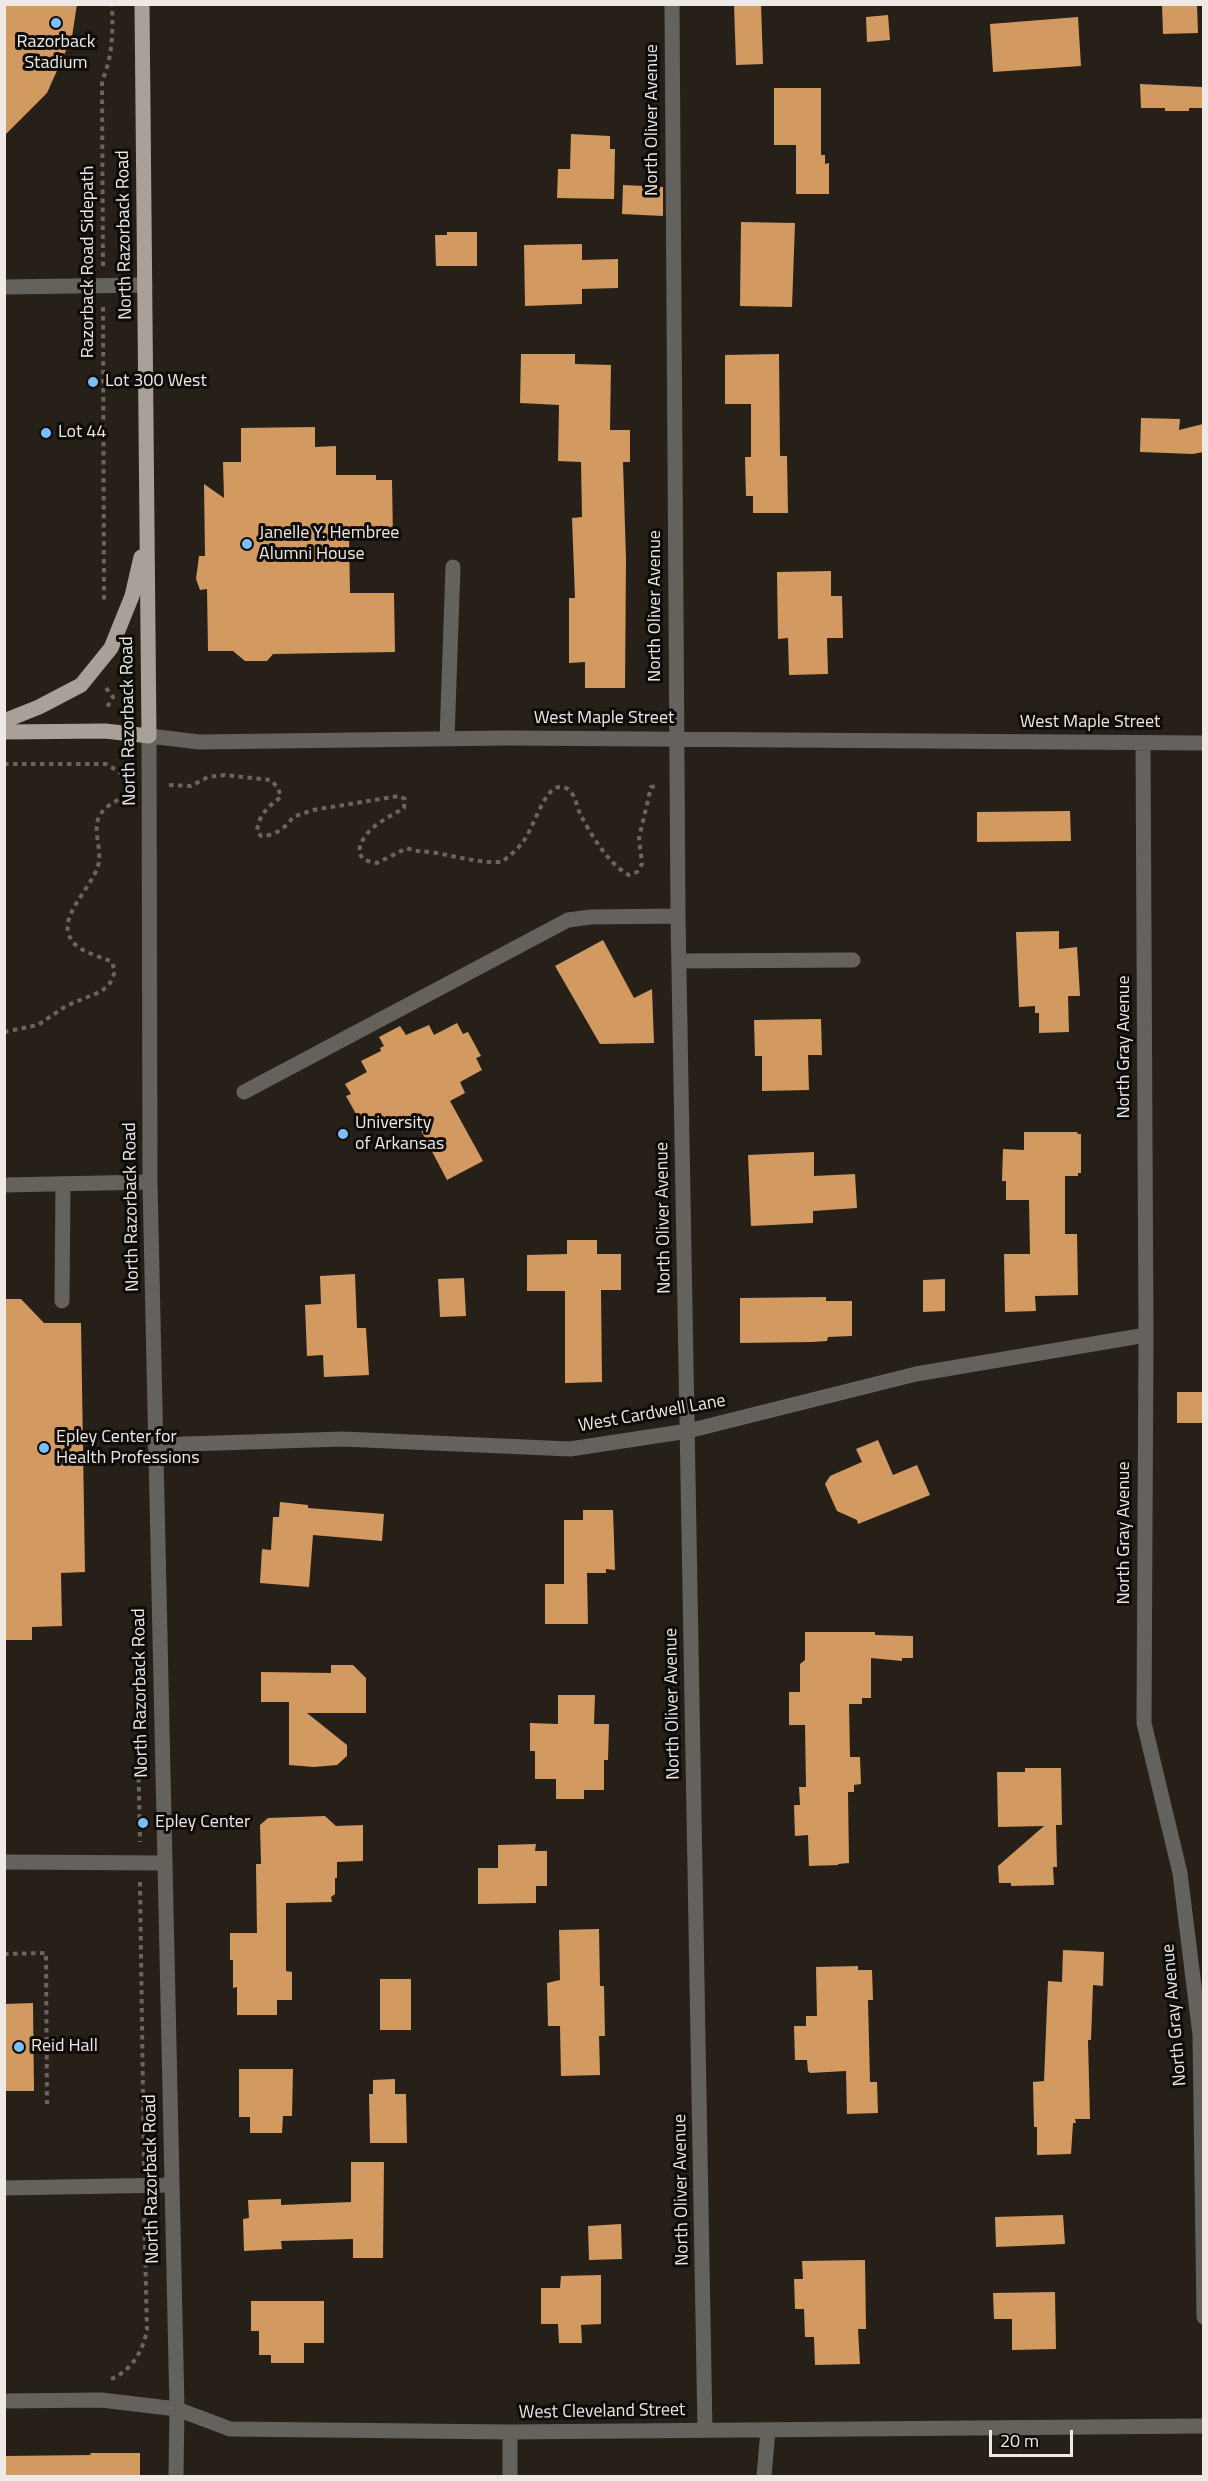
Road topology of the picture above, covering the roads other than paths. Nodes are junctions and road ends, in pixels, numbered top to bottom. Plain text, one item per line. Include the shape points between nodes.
1 (142, 4) edge
2 (672, 4) edge
3 (145, 285) junction
4 (4, 286) edge
5 (147, 534) junction
6 (453, 567) dead end
7 (4, 721) edge
8 (4, 732) edge
9 (149, 736) junction
10 (447, 739) junction
11 (676, 739) junction
12 (1143, 743) junction
13 (1203, 743) edge
14 (678, 916) junction
15 (853, 960) dead end
16 (679, 961) junction
17 (244, 1092) dead end
18 (150, 1182) junction
19 (63, 1184) junction
20 (4, 1185) edge
21 (62, 1301) dead end
22 (1146, 1335) junction
23 (688, 1431) junction
24 (155, 1445) junction
25 (4, 1862) edge
26 (165, 1863) junction
27 (172, 2185) junction
28 (4, 2188) edge
29 (1203, 2317) edge
30 (4, 2401) edge
31 (177, 2409) junction
32 (1203, 2426) edge
33 (705, 2430) junction
34 (768, 2430) junction
35 (510, 2432) junction
36 (176, 2476) edge
37 (510, 2476) edge
38 (764, 2476) edge

1 - 3 main road, North Razorback Road
2 - 11 street, North Oliver Avenue
3 - 4 street
3 - 5 main road, North Razorback Road
5 - 7 main road via 132,596 111,648 81,685
5 - 9 main road, North Razorback Road
6 - 10 street
8 - 9 main road, West Maple Street via 105,731
9 - 10 street, West Maple Street via 199,742
9 - 18 street, North Razorback Road
10 - 11 street, West Maple Street
11 - 12 street, West Maple Street
11 - 14 street, North Oliver Avenue
12 - 13 street, West Maple Street
12 - 22 street, North Gray Avenue
14 - 16 street, North Oliver Avenue
14 - 17 street via 568,920
15 - 16 street
16 - 23 street, North Oliver Avenue
18 - 19 street
18 - 24 street, North Razorback Road
19 - 20 street
19 - 21 street
22 - 23 street, West Cardwell Lane via 916,1374
22 - 29 street, North Gray Avenue via 1144,1723 1180,1873 1200,2035
23 - 24 street, West Cardwell Lane via 570,1449 343,1440
23 - 33 street, North Oliver Avenue
24 - 26 street, North Razorback Road
25 - 26 street
26 - 27 street, North Razorback Road
27 - 28 street
27 - 31 street, North Razorback Road
30 - 31 street, West Cleveland Street via 101,2400
31 - 35 street, West Cleveland Street via 230,2429
31 - 36 street, North Razorback Road
32 - 34 street, West Cleveland Street
33 - 34 street, West Cleveland Street
33 - 35 street, West Cleveland Street
34 - 38 street
35 - 37 street

